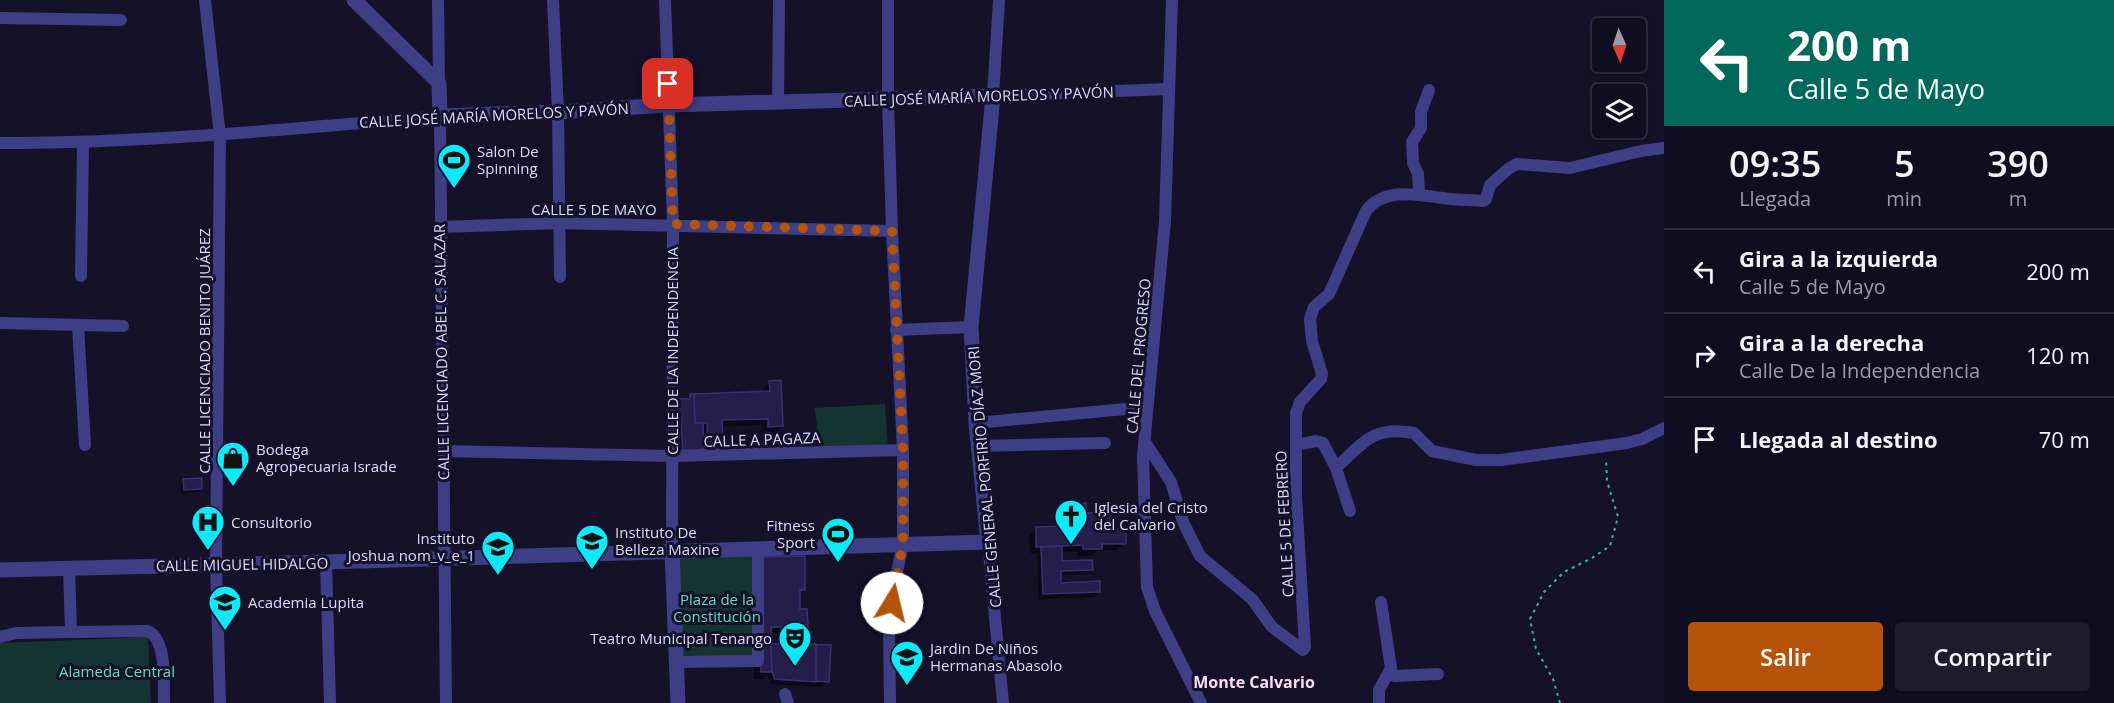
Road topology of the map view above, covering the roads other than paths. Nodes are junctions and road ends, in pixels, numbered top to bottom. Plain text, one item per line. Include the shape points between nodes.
1 (205, 0) edge
2 (354, 0) edge
3 (438, 0) edge
4 (553, 0) edge
5 (665, 0) edge
6 (779, 0) edge
7 (888, 0) edge
8 (999, 0) edge
9 (1172, 0) edge
10 (0, 18) edge
11 (122, 20) dead end
12 (440, 83) junction
13 (1168, 89) junction
14 (1429, 90) dead end
15 (993, 96) junction
16 (888, 100) junction
17 (778, 102) junction
18 (668, 105) junction
19 (558, 112) junction
20 (440, 116) junction
21 (220, 136) junction
22 (0, 143) edge
23 (83, 143) junction
24 (1664, 148) edge
25 (1419, 194) junction
26 (558, 223) junction
27 (673, 224) junction
28 (440, 227) junction
29 (892, 231) junction
30 (81, 276) dead end
31 (560, 277) dead end
32 (0, 323) edge
33 (78, 326) junction
34 (123, 326) dead end
35 (971, 327) junction
36 (896, 330) junction
37 (1147, 407) junction
38 (976, 423) junction
39 (1664, 429) edge
40 (1145, 442) junction
41 (1105, 443) dead end
42 (1296, 445) junction
43 (85, 446) dead end
44 (978, 446) junction
45 (903, 450) junction
46 (442, 451) junction
47 (672, 456) junction
48 (1336, 468) junction
49 (1350, 511) dead end
50 (988, 542) junction
51 (903, 544) junction
52 (758, 549) junction
53 (672, 550) junction
54 (444, 559) junction
55 (326, 562) junction
56 (216, 563) junction
57 (69, 567) junction
58 (0, 570) edge
59 (1381, 602) dead end
60 (71, 632) junction
61 (0, 638) edge
62 (676, 662) junction
63 (1390, 673) junction
64 (1438, 674) dead end
65 (1199, 698) edge
66 (164, 703) edge
67 (220, 703) edge
68 (330, 703) edge
69 (446, 703) edge
70 (678, 703) edge
71 (890, 703) edge
72 (1003, 703) edge
73 (1209, 703) edge
74 (1379, 703) edge

1 - 21 street, CALLE LICENCIADO BENITO JUÁREZ
2 - 12 street
3 - 12 street, CALLE LICENCIADO ABEL C. SALAZAR
4 - 19 street
5 - 18 street, CALLE DE LA INDEPENDENCIA
6 - 17 street
7 - 16 street
8 - 15 street, CALLE GENERAL PORFIRIO DÍAZ MORI
9 - 13 street, CALLE DEL PROGRESO
10 - 11 street
12 - 20 street, CALLE LICENCIADO ABEL C. SALAZAR
13 - 15 street, CALLE JOSÉ MARÍA MORELOS Y PAVÓN
13 - 37 street, CALLE DEL PROGRESO via 1165,222
14 - 25 street via 1421,112 1421,128 1412,142
15 - 16 street, CALLE JOSÉ MARÍA MORELOS Y PAVÓN
15 - 35 street, CALLE GENERAL PORFIRIO DÍAZ MORI
16 - 17 street, CALLE JOSÉ MARÍA MORELOS Y PAVÓN
16 - 29 street
17 - 18 street, CALLE JOSÉ MARÍA MORELOS Y PAVÓN
18 - 19 street, CALLE JOSÉ MARÍA MORELOS Y PAVÓN
18 - 27 street, CALLE DE LA INDEPENDENCIA
19 - 20 street, CALLE JOSÉ MARÍA MORELOS Y PAVÓN
19 - 26 street
20 - 21 street, CALLE JOSÉ MARÍA MORELOS Y PAVÓN
20 - 28 street, CALLE LICENCIADO ABEL C. SALAZAR
21 - 23 street, CALLE JOSÉ MARÍA MORELOS Y PAVÓN
21 - 56 street, CALLE LICENCIADO BENITO JUÁREZ
22 - 23 street, CALLE JOSÉ MARÍA MORELOS Y PAVÓN
23 - 30 street
24 - 25 street via 1570,168 1517,164 1490,184 1484,201
25 - 42 street, CALLE 5 DE FEBRERO via 1394,195 1372,203 1329,294 1314,307 1310,326 1322,374 1297,406
26 - 27 street, CALLE 5 DE MAYO
26 - 28 street, CALLE 5 DE MAYO
26 - 31 street
27 - 29 street, CALLE 5 DE MAYO
27 - 47 street, CALLE DE LA INDEPENDENCIA
28 - 46 street, CALLE LICENCIADO ABEL C. SALAZAR
29 - 36 street
32 - 33 street
33 - 34 street
33 - 43 street
35 - 36 street
35 - 38 street, CALLE GENERAL PORFIRIO DÍAZ MORI
36 - 45 street
37 - 38 street
37 - 40 street, CALLE DEL PROGRESO
38 - 44 street, CALLE GENERAL PORFIRIO DÍAZ MORI
39 - 48 street via 1635,442 1502,460 1476,460 1432,451 1414,433 1384,431 1365,441
40 - 42 street, CALLE 5 DE FEBRERO via 1171,482 1183,522 1200,556 1252,598 1272,627 1303,650
40 - 65 street, CALLE DEL PROGRESO via 1147,587
41 - 44 street
42 - 48 street via 1323,443
44 - 50 street, CALLE GENERAL PORFIRIO DÍAZ MORI
45 - 47 street, CALLE A PAGAZA
45 - 51 street
46 - 47 street, CALLE A PAGAZA
46 - 54 street, CALLE LICENCIADO ABEL C. SALAZAR
47 - 53 street, CALLE DE LA INDEPENDENCIA
48 - 49 street
50 - 51 street, CALLE MIGUEL HIDALGO
50 - 72 street, CALLE GENERAL PORFIRIO DÍAZ MORI
51 - 52 street, CALLE MIGUEL HIDALGO
51 - 71 street via 889,626
52 - 53 street, CALLE MIGUEL HIDALGO
52 - 62 street via 758,660
53 - 54 street, CALLE MIGUEL HIDALGO
53 - 62 street, CALLE DE LA INDEPENDENCIA
54 - 55 street, CALLE MIGUEL HIDALGO
54 - 69 street, CALLE LICENCIADO ABEL C. SALAZAR
55 - 56 street, CALLE MIGUEL HIDALGO
55 - 68 street
56 - 57 street, CALLE MIGUEL HIDALGO
56 - 67 street, CALLE LICENCIADO BENITO JUÁREZ
57 - 58 street, CALLE MIGUEL HIDALGO
57 - 60 street
59 - 63 street
60 - 61 street via 16,633
60 - 66 street via 153,633 161,646
62 - 70 street, CALLE DE LA INDEPENDENCIA
63 - 64 street
63 - 74 street via 1379,690
65 - 73 street

